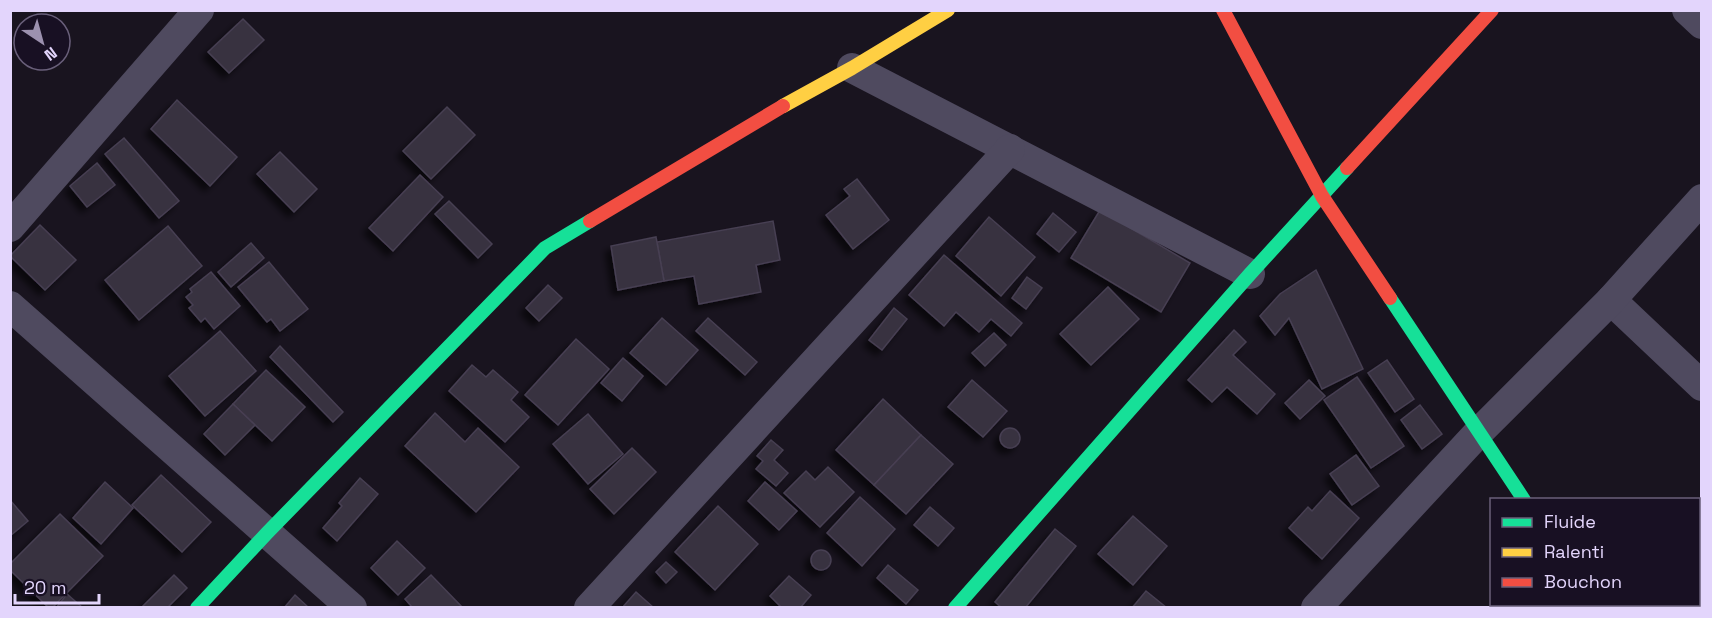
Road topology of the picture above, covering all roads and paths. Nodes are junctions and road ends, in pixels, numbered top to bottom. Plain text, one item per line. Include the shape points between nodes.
1 (199, 10) edge
2 (948, 10) edge
3 (1223, 10) edge
4 (1492, 10) edge
5 (1687, 10) edge
6 (1701, 24) edge
7 (852, 68) junction
8 (1010, 149) junction
9 (1322, 196) junction
10 (1701, 199) edge
11 (10, 227) edge
12 (1250, 273) junction
13 (1611, 300) junction
14 (10, 306) edge
15 (1701, 386) edge
16 (1479, 432) junction
17 (1523, 498) edge
18 (267, 533) junction
19 (197, 608) edge
20 (352, 608) edge
21 (589, 608) edge
22 (955, 608) edge
23 (1316, 608) edge

1 - 11 street
2 - 7 street
3 - 9 street
4 - 9 street
5 - 6 street
7 - 8 street
7 - 18 street via 545,248
8 - 12 street
8 - 21 street
9 - 12 street
9 - 16 street
10 - 13 street
12 - 22 street
13 - 15 street
13 - 16 street
14 - 18 street
16 - 17 street
16 - 23 street
18 - 19 street
18 - 20 street

